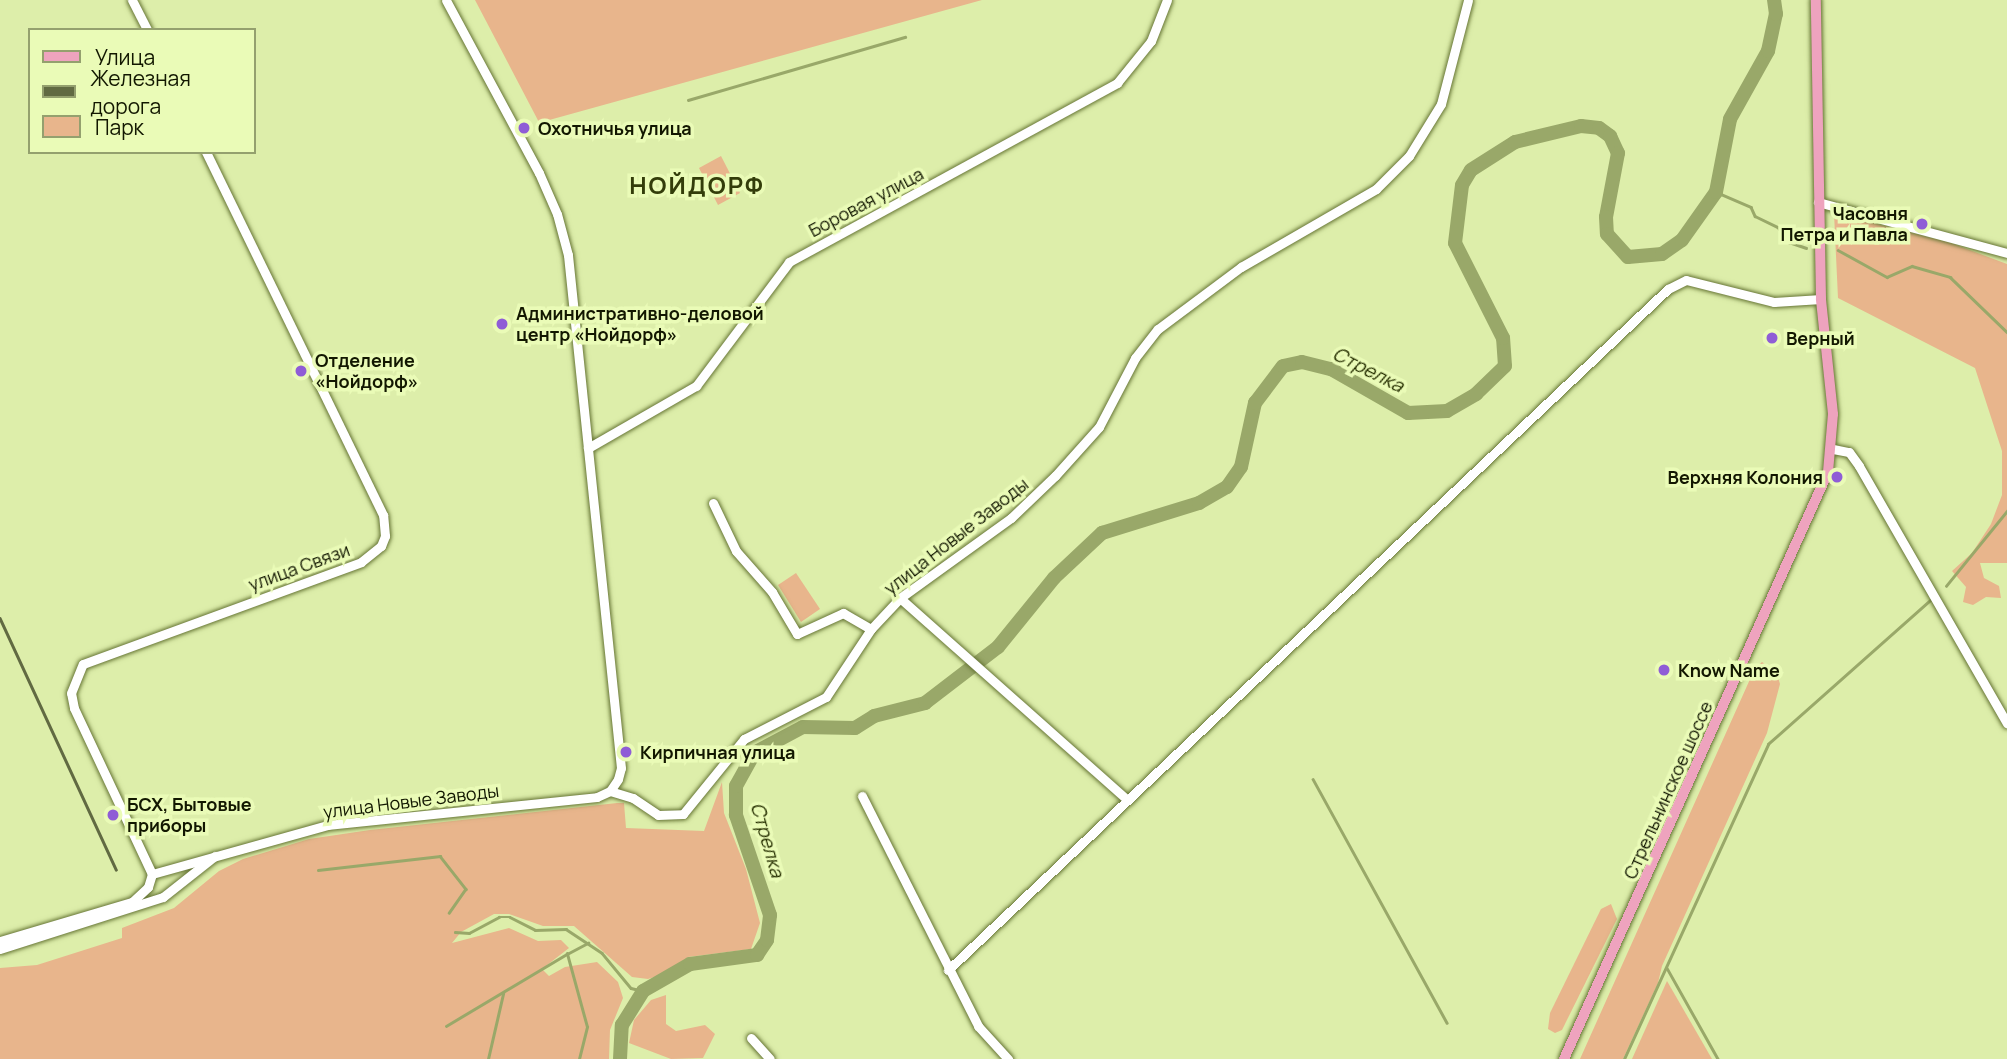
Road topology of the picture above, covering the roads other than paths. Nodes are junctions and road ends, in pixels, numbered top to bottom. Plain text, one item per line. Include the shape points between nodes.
1 (132, 0) edge
2 (446, 0) edge
3 (1167, 0) edge
4 (1468, 0) edge
5 (1816, 0) edge
6 (145, 28) edge
7 (207, 154) edge
8 (1818, 202) junction
9 (2007, 253) edge
10 (1821, 299) junction
11 (588, 448) junction
12 (1833, 449) junction
13 (713, 503) dead end
14 (900, 598) junction
15 (871, 629) junction
16 (2007, 723) edge
17 (613, 788) junction
18 (862, 796) dead end
19 (1126, 799) junction
20 (216, 854) junction
21 (152, 874) junction
22 (0, 942) edge
23 (0, 949) edge
24 (948, 970) junction
25 (751, 1038) dead end
26 (770, 1059) edge
27 (1008, 1059) edge
28 (1564, 1059) edge

1 - 6 street
2 - 11 street via 517,129 557,214 568,254
3 - 11 street, Боровая улица via 1152,41 1117,83 789,262 696,386
4 - 14 street, улица Новые Заводы via 1441,104 1409,156 1392,174 1357,202 1283,241 1174,316 1144,344 1115,404 1055,476 1003,524
5 - 8 main road, Стрельнинское шоссе
7 - 21 street, улица Связи via 383,515 385,536 376,552 361,562 83,664 71,693 74,708
8 - 9 street
8 - 10 main road, Стрельнинское шоссе
10 - 12 main road, Стрельнинское шоссе
10 - 19 street via 1774,302 1686,280 1668,289
11 - 17 street via 621,768
12 - 16 street via 1849,452 1859,466
12 - 28 main road, Стрельнинское шоссе via 1819,499
13 - 15 street via 736,551 772,592 797,634 843,613
14 - 15 street, улица Новые Заводы
14 - 19 street
15 - 17 street, улица Новые Заводы via 826,697 744,739 683,814 658,815
17 - 20 street, улица Новые Заводы via 597,797 340,823
18 - 24 street
19 - 24 street
20 - 21 street, улица Новые Заводы
20 - 23 street, улица Новые Заводы via 163,897
21 - 22 street via 148,887 132,902
24 - 27 street via 987,1041
25 - 26 street

